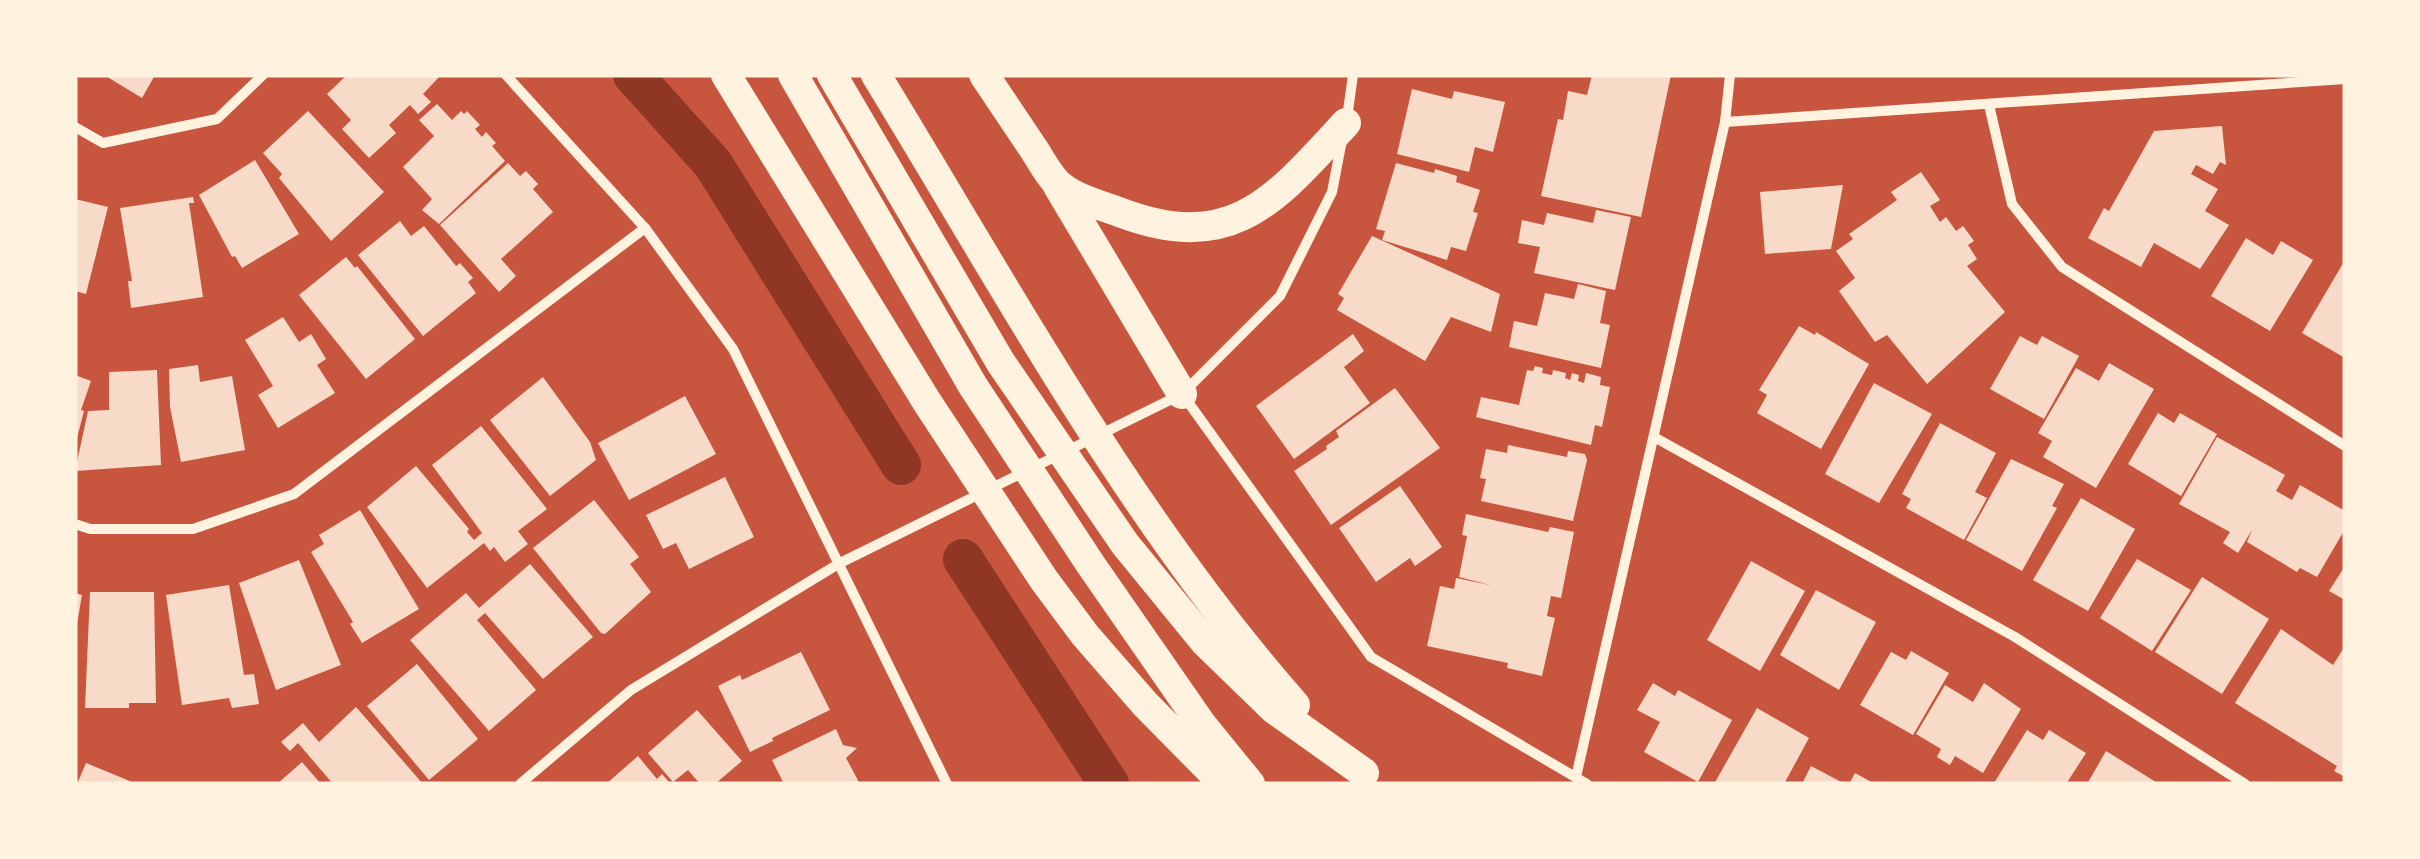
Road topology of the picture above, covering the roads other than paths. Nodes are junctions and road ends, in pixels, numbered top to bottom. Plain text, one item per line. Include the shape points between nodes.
1 (262, 75) edge
2 (506, 75) edge
3 (726, 75) edge
4 (793, 75) edge
5 (832, 75) edge
6 (876, 75) edge
7 (984, 75) edge
8 (1353, 75) edge
9 (1730, 75) edge
10 (2345, 80) edge
11 (1989, 105) junction
12 (1726, 122) junction
13 (1346, 123) junction
14 (75, 126) edge
15 (1058, 186) junction
16 (645, 228) junction
17 (1182, 394) junction
18 (1654, 437) junction
19 (2345, 446) edge
20 (75, 524) edge
21 (840, 562) junction
22 (1576, 777) junction
23 (1370, 778) edge
24 (520, 784) edge
25 (947, 784) edge
26 (1224, 784) edge
27 (1250, 784) edge
28 (1587, 784) edge
29 (2245, 784) edge

1 - 14 street via 216,119 103,143
2 - 16 street
3 - 26 highway via 1044,580 1145,704
4 - 27 highway via 973,386 1202,725
5 - 23 highway via 1001,363 1125,544 1205,642 1274,709
6 - 23 highway via 1156,525 1239,641
7 - 15 highway
8 - 13 street
9 - 12 street
10 - 11 street
11 - 12 street
11 - 19 street via 2012,204 2062,267
12 - 18 street
13 - 15 highway via 1261,207 1204,228 1136,218
13 - 17 street via 1332,192 1280,296
15 - 17 highway
16 - 20 street via 294,494 193,529
16 - 21 street via 733,349
17 - 21 street
17 - 22 street via 1372,657
18 - 22 street
18 - 29 street via 2014,637
21 - 24 street via 630,690
21 - 25 street
22 - 28 street

